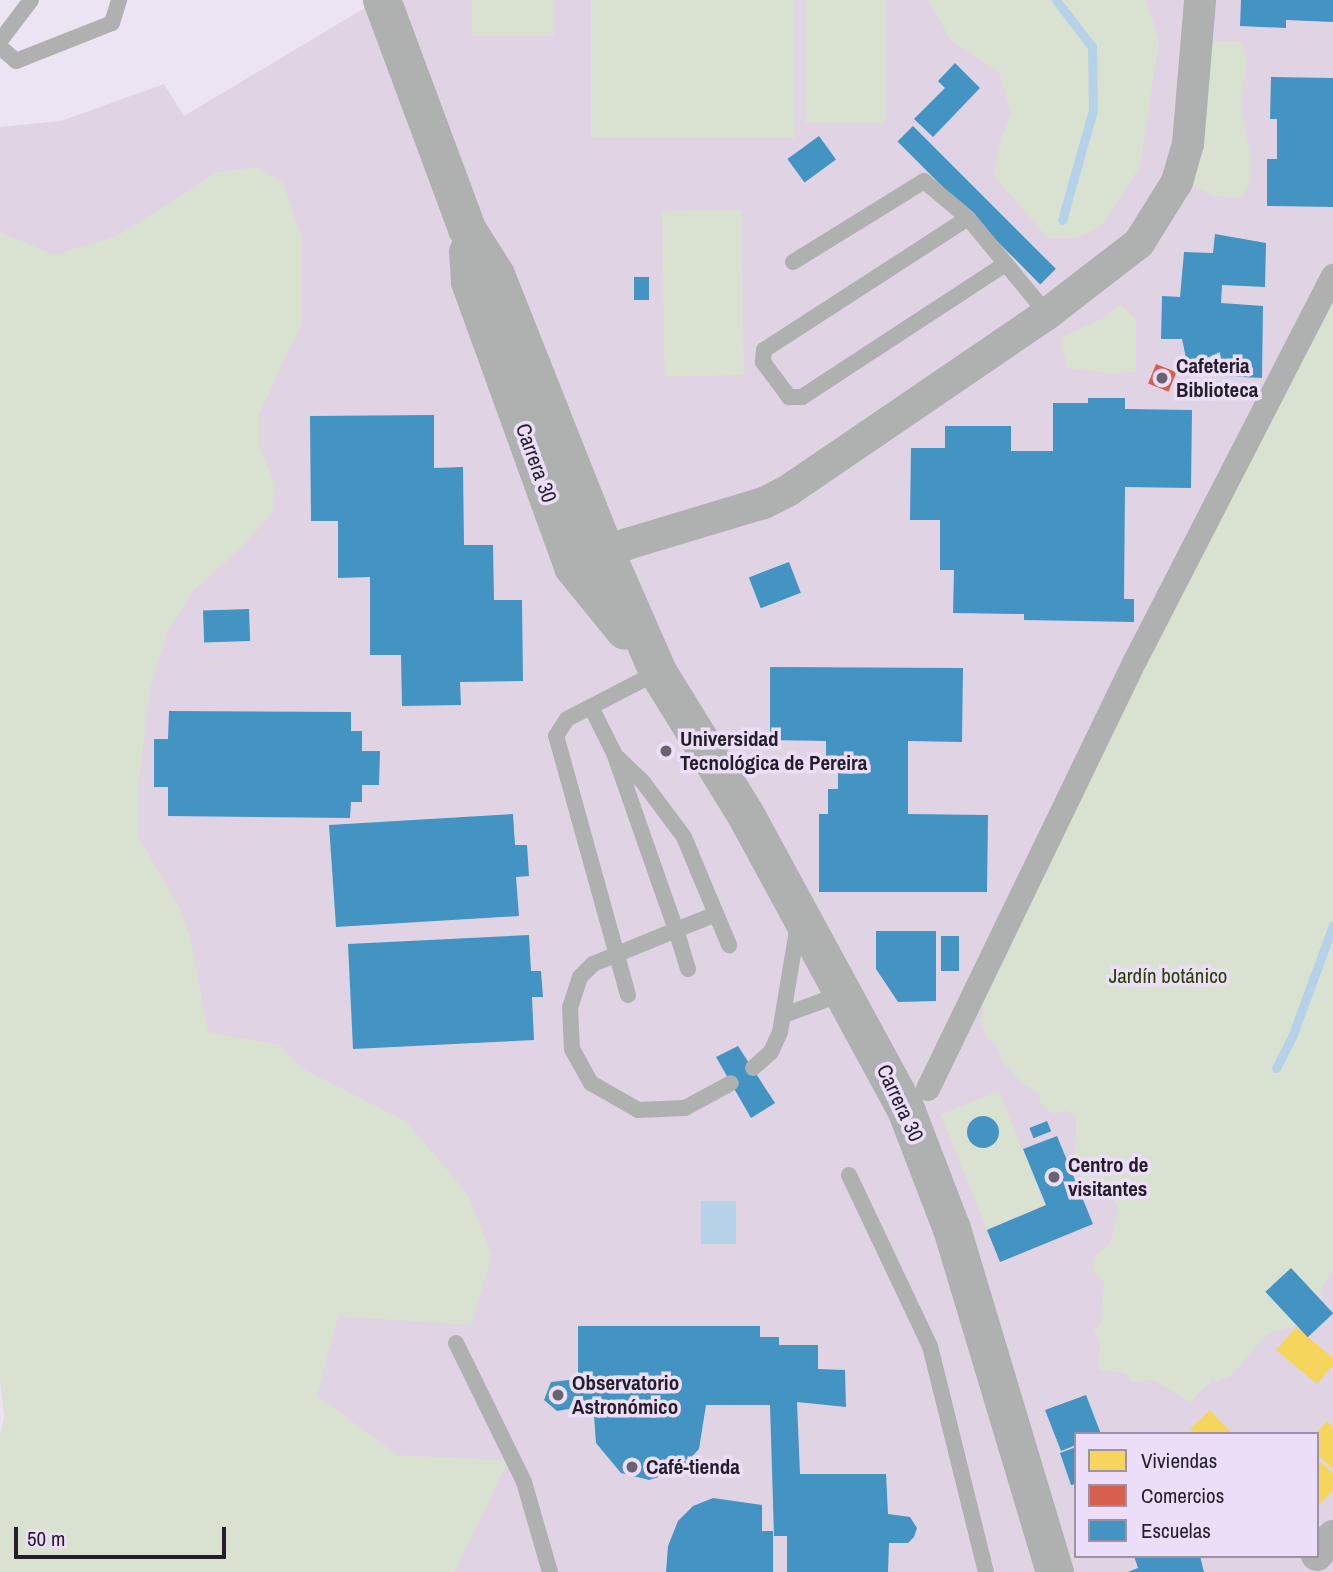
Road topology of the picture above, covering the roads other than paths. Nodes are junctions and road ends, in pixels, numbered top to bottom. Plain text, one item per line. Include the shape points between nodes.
1 (31, 0) edge
2 (119, 0) edge
3 (382, 0) edge
4 (1200, 0) edge
5 (0, 41) edge
6 (0, 47) edge
7 (968, 218) junction
8 (793, 262) dead end
9 (1004, 264) junction
10 (1333, 276) edge
11 (1047, 314) junction
12 (589, 559) junction
13 (658, 672) junction
14 (591, 708) junction
15 (614, 753) junction
16 (800, 912) junction
17 (716, 915) junction
18 (676, 930) junction
19 (729, 945) dead end
20 (615, 954) junction
21 (688, 969) dead end
22 (845, 993) junction
23 (628, 995) dead end
24 (784, 1015) junction
25 (753, 1068) dead end
26 (731, 1083) dead end
27 (929, 1089) dead end
28 (849, 1175) dead end
29 (456, 1343) dead end
30 (1333, 1535) edge
31 (1319, 1553) edge
32 (1315, 1558) edge
33 (550, 1572) edge
34 (986, 1572) edge
35 (1055, 1572) edge
36 (1304, 1572) edge

1 - 5 lane
2 - 6 lane via 112,23 16,61
3 - 12 street, Carrera 30 via 467,229 496,275
4 - 11 street via 1188,144 1178,182 1139,243
7 - 8 lane via 935,186 917,181
7 - 9 lane
7 - 9 lane via 764,350 763,362 789,397 802,397
9 - 11 lane
10 - 27 street via 1135,661
11 - 12 street via 789,490 731,514
12 - 13 street, Carrera 30
13 - 14 lane
13 - 16 street, Carrera 30
14 - 15 lane
14 - 20 lane via 561,726 556,746
15 - 17 lane via 643,782 684,837
15 - 18 lane
16 - 22 street, Carrera 30
16 - 24 lane
17 - 18 lane
17 - 19 lane
18 - 20 lane
18 - 21 lane
20 - 23 lane
20 - 26 lane via 593,964 580,977 570,1007 572,1049 591,1083 624,1106 654,1112 693,1106
22 - 24 lane
22 - 35 street, Carrera 30 via 907,1112 952,1229
24 - 25 lane via 771,1052
28 - 34 lane via 930,1346
29 - 33 lane via 524,1482
30 - 31 street
32 - 36 street

